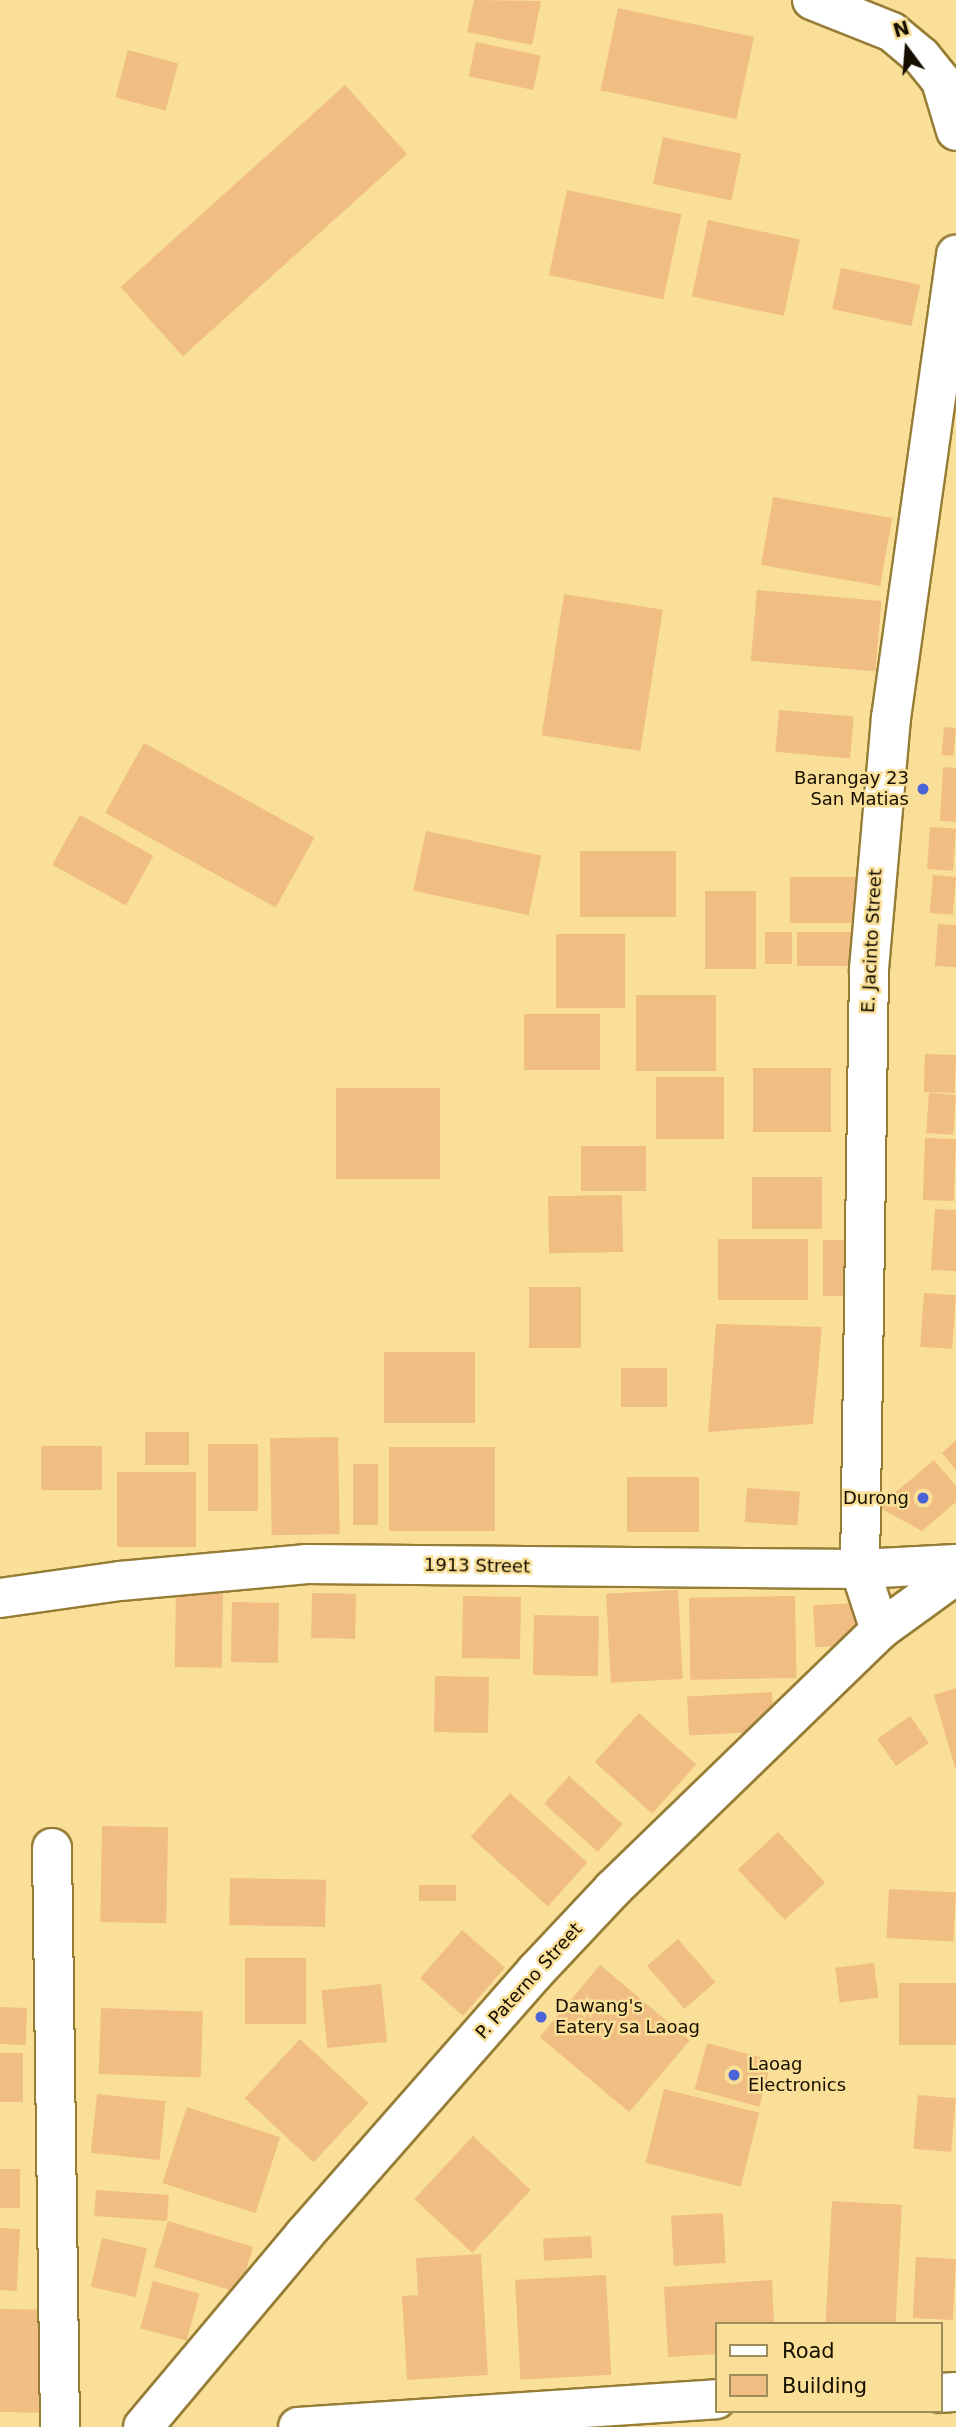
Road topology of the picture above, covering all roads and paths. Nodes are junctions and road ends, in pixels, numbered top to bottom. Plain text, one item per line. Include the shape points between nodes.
1 (812, 0) edge
2 (956, 131) edge
3 (956, 254) edge
4 (956, 1564) edge
5 (860, 1569) junction
6 (956, 1575) edge
7 (0, 1598) edge
8 (880, 1630) junction
9 (51, 1848) dead end
10 (715, 2399) edge
11 (60, 2427) edge
12 (143, 2427) edge
13 (298, 2427) edge

1 - 2 main road via 892,32 921,56 941,81
3 - 5 main road, E. Jacinto Street via 891,718 869,969
4 - 5 main road, 1913 Street
5 - 7 main road, 1913 Street via 307,1564 120,1581
5 - 8 main road, E. Jacinto Street
6 - 8 main road, P. Paterno Street
8 - 12 main road, P. Paterno Street via 536,1970
9 - 11 main road
10 - 13 main road

